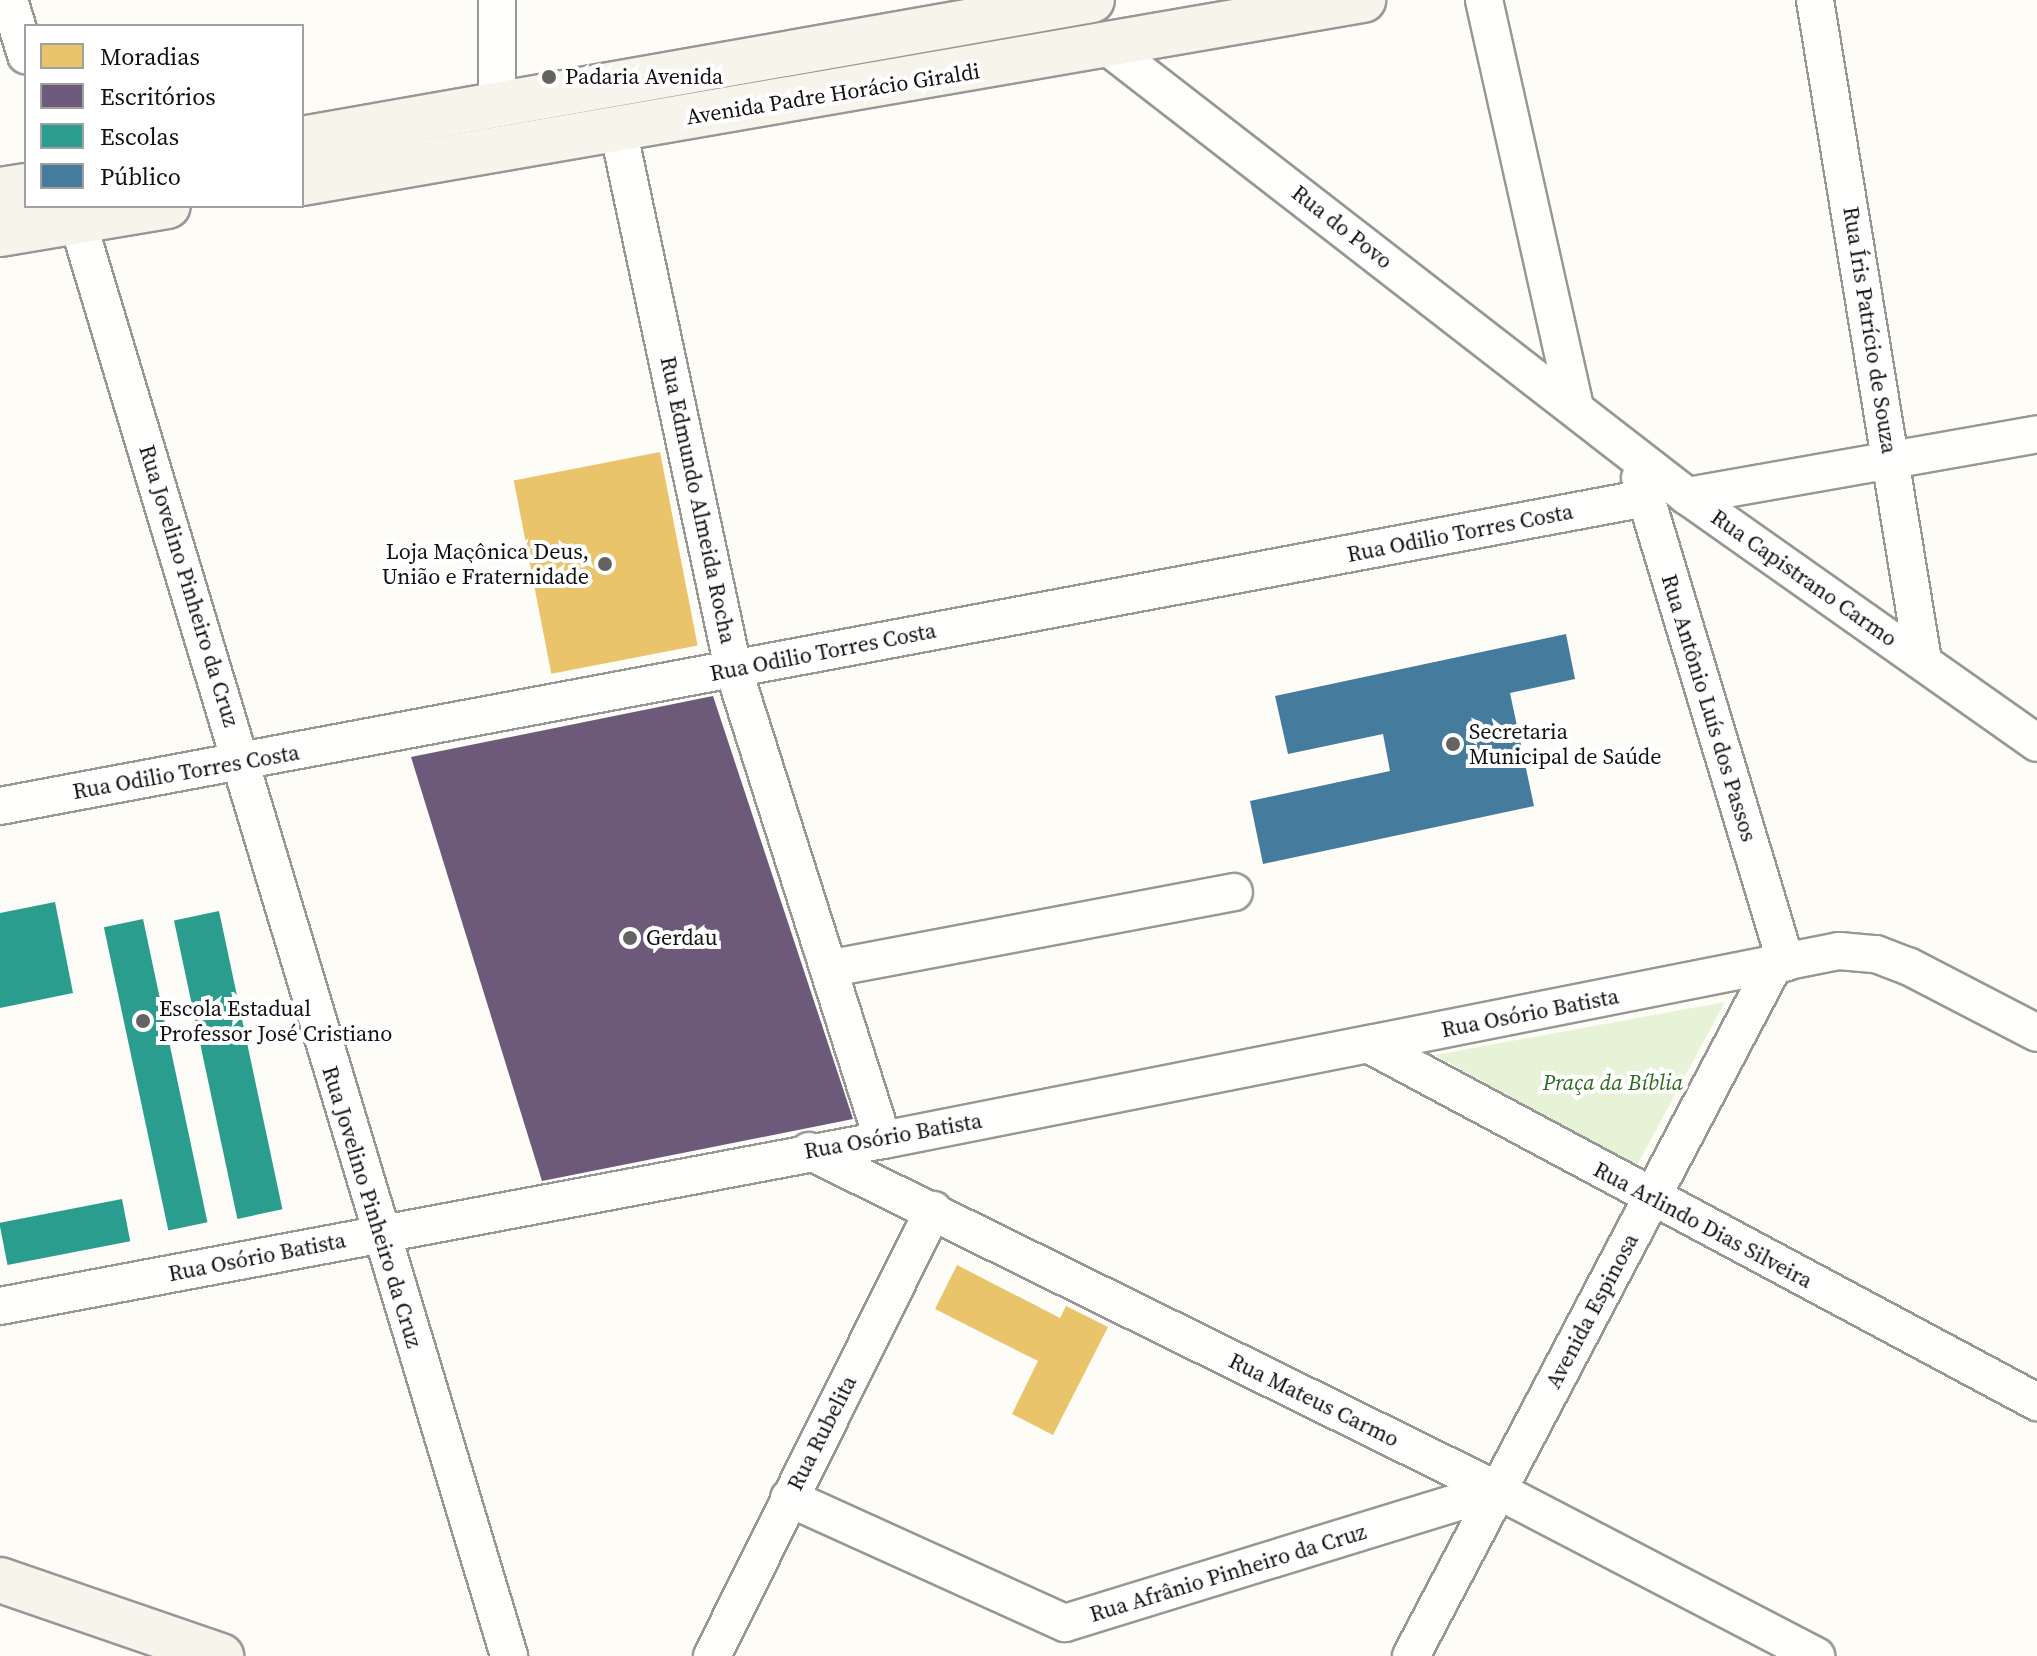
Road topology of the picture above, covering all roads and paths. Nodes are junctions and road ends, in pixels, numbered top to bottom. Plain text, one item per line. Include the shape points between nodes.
1 (9, 0) edge
2 (497, 0) edge
3 (1363, 0) edge
4 (1484, 0) edge
5 (1815, 0) edge
6 (1061, 2) edge
7 (1109, 48) junction
8 (24, 49) edge
9 (497, 106) junction
10 (618, 129) junction
11 (304, 139) edge
12 (304, 183) edge
13 (24, 186) edge
14 (0, 190) edge
15 (145, 208) edge
16 (75, 214) edge
17 (0, 234) edge
18 (1575, 407) junction
19 (2037, 434) edge
20 (1632, 454) junction
21 (1891, 458) junction
22 (1687, 496) junction
23 (1646, 498) junction
24 (1923, 661) junction
25 (733, 668) junction
26 (2037, 743) edge
27 (243, 763) junction
28 (0, 806) edge
29 (1234, 892) dead end
30 (1780, 964) junction
31 (832, 968) junction
32 (2037, 1033) edge
33 (1370, 1045) junction
34 (883, 1140) junction
35 (809, 1151) junction
36 (1652, 1198) junction
37 (933, 1210) junction
38 (378, 1234) junction
39 (0, 1306) edge
40 (2037, 1402) edge
41 (1497, 1490) junction
42 (789, 1498) junction
43 (0, 1580) edge
44 (221, 1656) edge
45 (509, 1656) edge
46 (712, 1656) edge
47 (1411, 1656) edge
48 (1816, 1656) edge

1 - 8 street
2 - 9 street
3 - 7 street, Avenida Padre Horácio Giraldi
4 - 18 street
5 - 21 street, Rua Íris Patrício de Souza
6 - 9 street, Avenida Padre Horácio Giraldi
7 - 10 street, Avenida Padre Horácio Giraldi
7 - 18 street, Rua do Povo
9 - 11 street, Avenida Padre Horácio Giraldi
10 - 12 street, Avenida Padre Horácio Giraldi
10 - 25 street, Rua Edmundo Almeida Rocha
13 - 14 street
15 - 16 street
16 - 17 street
16 - 27 street, Rua Jovelino Pinheiro da Cruz
18 - 20 street, Rua Capistrano Carmo
19 - 21 street
20 - 22 street, Rua Capistrano Carmo
20 - 23 street, Rua Antônio Luís dos Passos
21 - 22 street
21 - 24 street, Rua Íris Patrício de Souza
22 - 24 street, Rua Capistrano Carmo
23 - 25 street, Rua Odilio Torres Costa
23 - 30 street, Rua Antônio Luís dos Passos
24 - 26 street, Rua Capistrano Carmo
25 - 27 street, Rua Odilio Torres Costa
25 - 31 street, Rua Edmundo Almeida Rocha
27 - 28 street, Rua Odilio Torres Costa
27 - 38 street, Rua Jovelino Pinheiro da Cruz
29 - 31 street
30 - 32 street, Rua Osório Batista via 1839,951 1876,954
30 - 33 street, Rua Osório Batista
30 - 36 street, Avenida Espinosa
31 - 34 street, Rua Edmundo Almeida Rocha
33 - 34 street, Rua Osório Batista
33 - 36 street, Rua Arlindo Dias Silveira
34 - 35 street, Rua Osório Batista
35 - 37 street, Rua Mateus Carmo
35 - 38 street, Rua Osório Batista
36 - 40 street, Rua Arlindo Dias Silveira
36 - 41 street, Avenida Espinosa
37 - 41 street, Rua Mateus Carmo
37 - 42 street, Rua Rubelita
38 - 39 street, Rua Osório Batista
38 - 45 street, Rua Jovelino Pinheiro da Cruz
41 - 42 street, Rua Afrânio Pinheiro da Cruz via 1065,1623
41 - 47 street, Avenida Espinosa
41 - 48 street, Rua Mateus Carmo
42 - 46 street, Rua Rubelita
43 - 44 street

